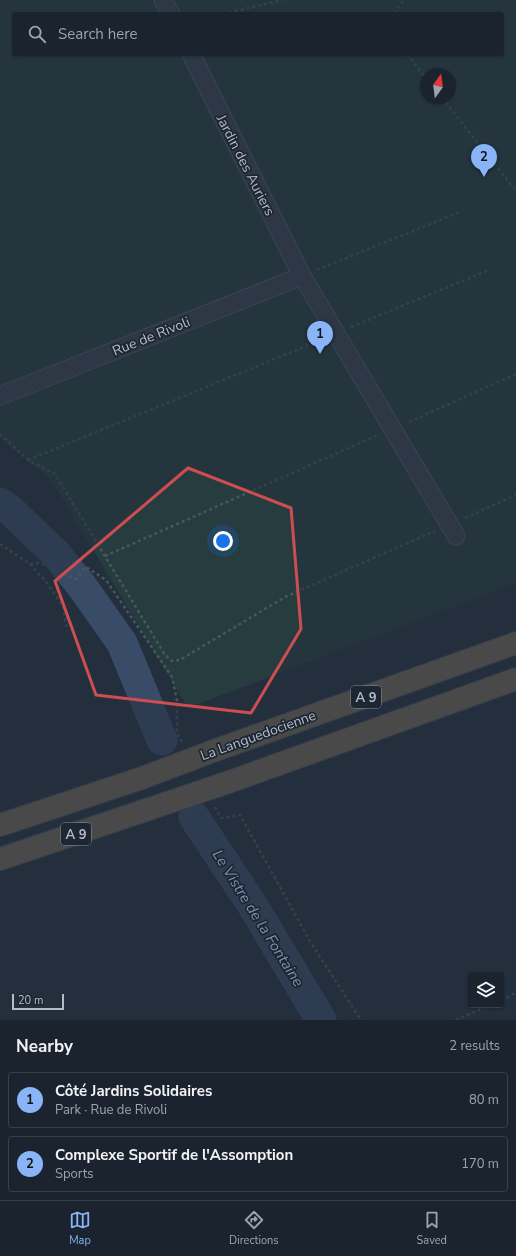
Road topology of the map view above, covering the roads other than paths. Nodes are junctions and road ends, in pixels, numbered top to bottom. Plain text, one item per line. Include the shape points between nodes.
1 (163, 0) edge
2 (169, 12) edge
3 (192, 56) edge
4 (302, 276) junction
5 (0, 396) edge
6 (453, 530) road end
7 (516, 643) edge
8 (516, 679) edge
9 (0, 825) edge
10 (0, 859) edge

1 - 2 street
3 - 4 street, Jardin des Auriers
4 - 5 street, Rue de Rivoli
4 - 6 street, Jardin des Auriers
7 - 9 highway, La Languedocienne / A 9, bridge via 142,778
8 - 10 highway, A 9, bridge via 229,782

